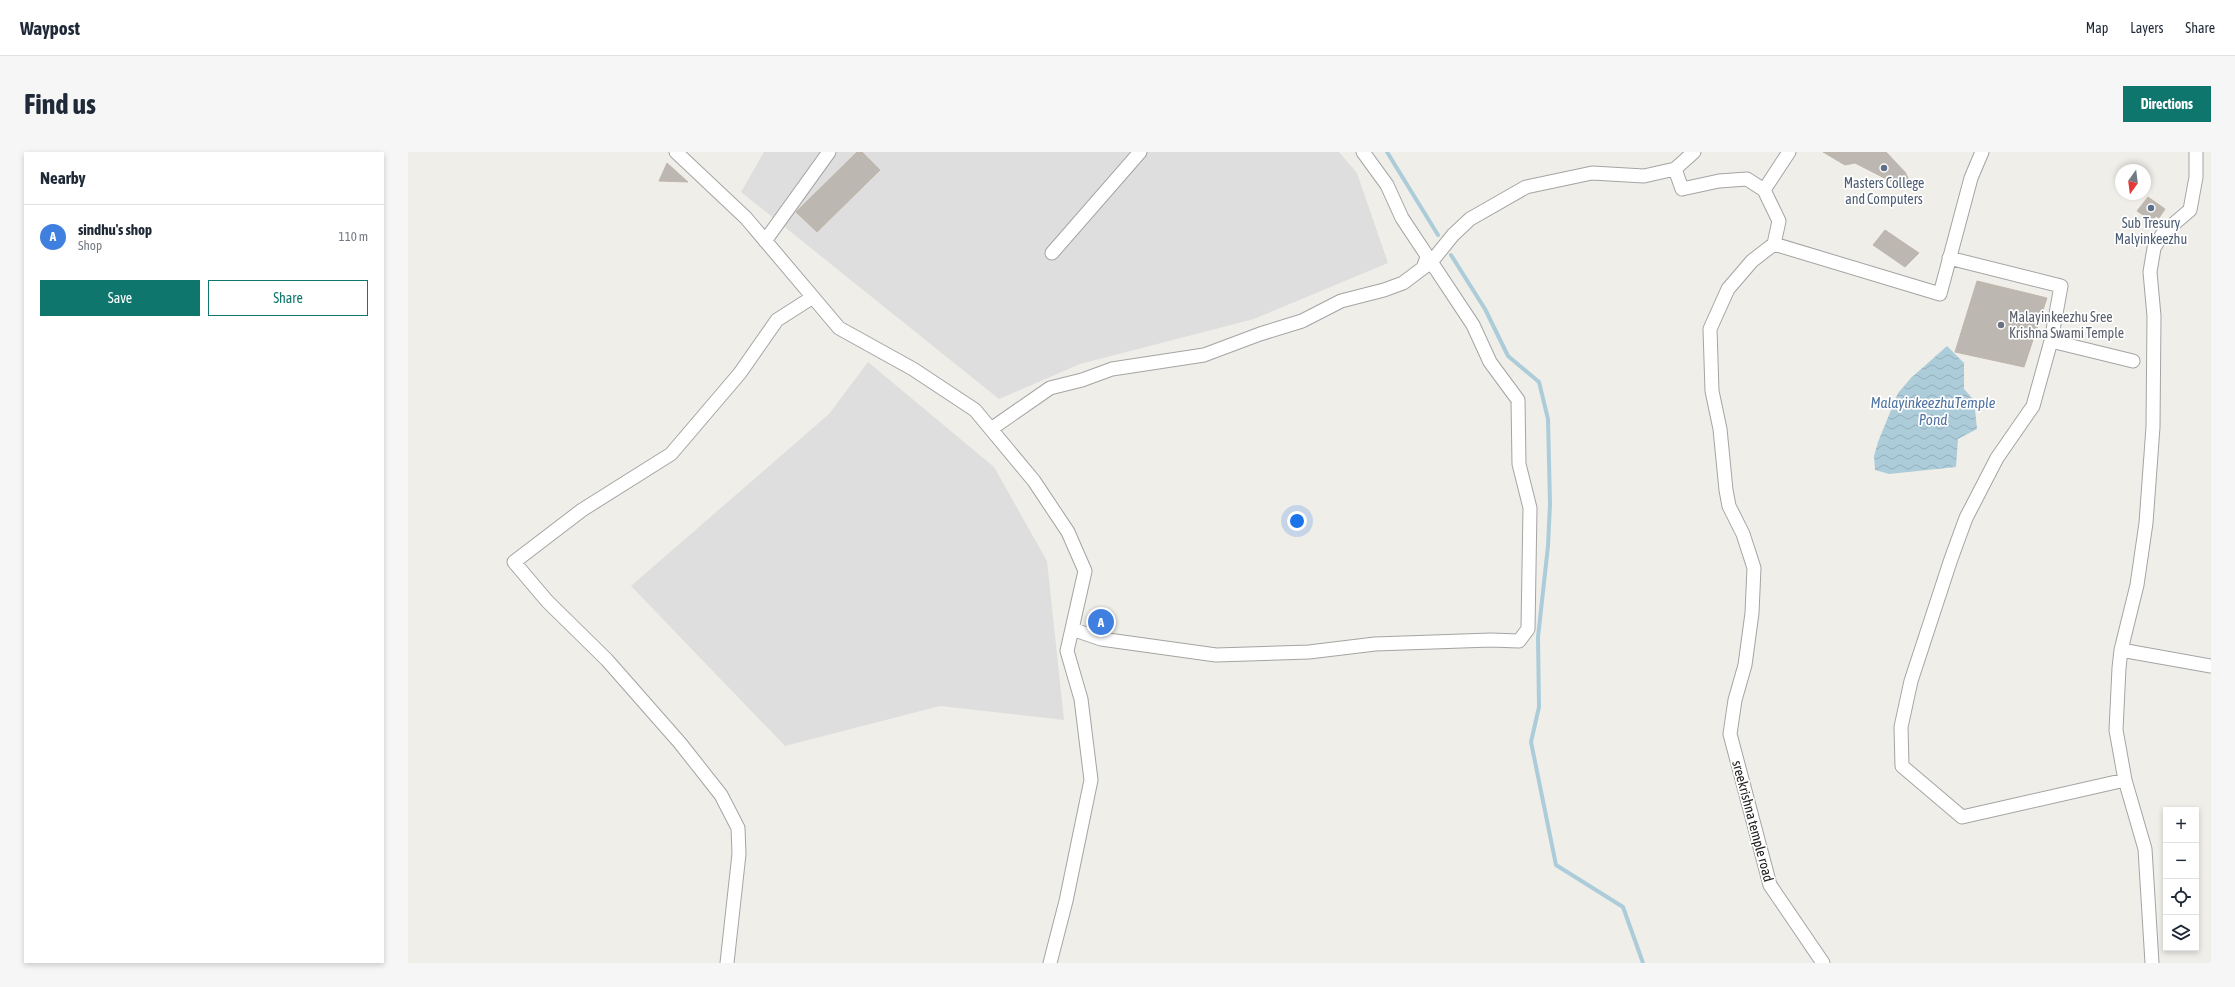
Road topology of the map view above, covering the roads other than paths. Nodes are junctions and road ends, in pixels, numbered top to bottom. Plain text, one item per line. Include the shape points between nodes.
1 (676, 152) edge
2 (828, 152) edge
3 (1140, 152) edge
4 (1363, 152) edge
5 (1694, 152) edge
6 (1789, 152) edge
7 (1982, 152) edge
8 (2196, 152) edge
9 (1675, 169) junction
10 (1764, 190) junction
11 (766, 241) junction
12 (1774, 244) junction
13 (1052, 253) dead end
14 (1949, 258) junction
15 (1427, 261) junction
16 (813, 297) junction
17 (2051, 341) junction
18 (2133, 361) dead end
19 (990, 429) junction
20 (1072, 629) junction
21 (2121, 650) junction
22 (2211, 666) edge
23 (2125, 780) junction
24 (727, 963) edge
25 (1050, 963) edge
26 (1823, 963) edge
27 (2152, 963) edge

1 - 11 street via 746,218
2 - 11 street
3 - 13 street
4 - 15 street via 1386,185
5 - 9 street
6 - 10 street
7 - 14 street via 1971,178
8 - 21 street via 2196,177 2190,210 2163,233 2154,248 2150,272 2154,316 2153,427 2146,523 2137,585
9 - 10 street via 1682,189 1719,181 1747,179
9 - 15 street via 1644,176 1592,173 1526,187 1470,219
10 - 12 street via 1779,221
11 - 16 street
12 - 14 street via 1940,294
12 - 26 street, sreekrishna temple road via 1752,261 1728,289 1710,329 1712,391 1720,429 1726,490 1729,506 1743,534 1754,568 1752,613 1745,665 1735,700 1730,734 1770,885
14 - 17 street via 2061,286
15 - 19 street via 1403,283 1341,301 1302,321 1204,355 1112,369 1050,388
15 - 20 street via 1473,325 1490,362 1518,400 1519,464 1530,508 1528,629 1519,641 1375,644 1309,652 1216,655 1101,638
16 - 19 street via 839,328 913,369 975,410
16 - 24 street via 777,320 740,373 671,454 582,510 514,562 547,601 607,660 680,743 721,795 738,828 739,854
17 - 18 street
17 - 23 street via 2033,406 1998,458 1966,518 1951,558 1911,681 1901,727 1902,766 1962,817
19 - 20 street via 1034,481 1068,532 1085,571
20 - 25 street via 1067,651 1081,699 1090,780 1066,901
21 - 22 street
21 - 23 street via 2116,730
23 - 27 street via 2145,849

